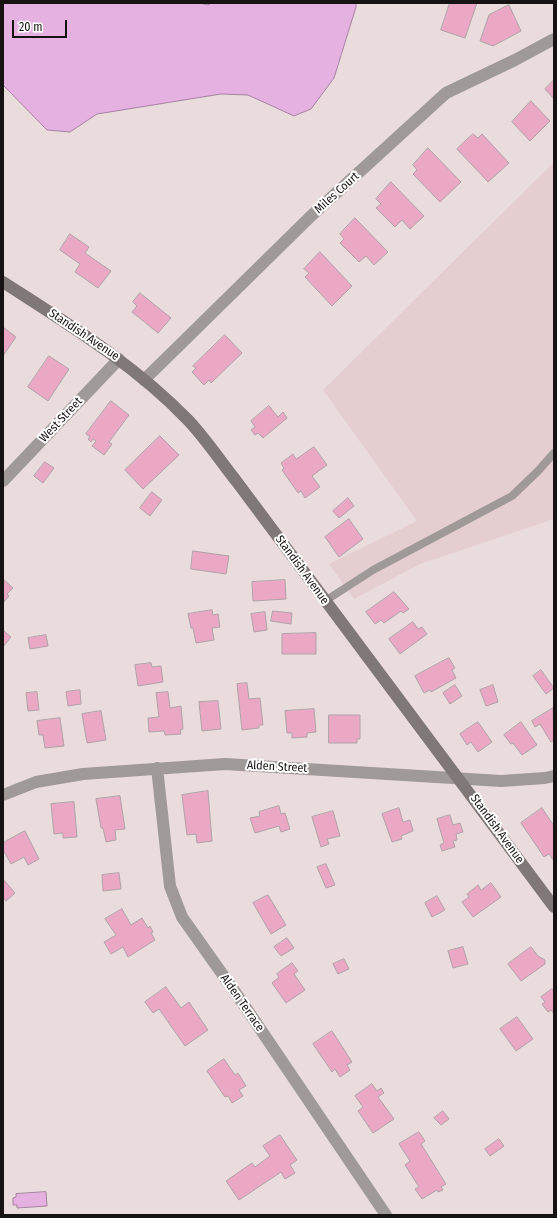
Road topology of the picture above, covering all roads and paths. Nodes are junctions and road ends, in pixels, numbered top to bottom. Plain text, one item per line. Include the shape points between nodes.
1 (554, 39) edge
2 (3, 282) edge
3 (119, 359) junction
4 (144, 380) junction
5 (554, 453) edge
6 (3, 481) edge
7 (325, 601) junction
8 (157, 768) junction
9 (554, 776) edge
10 (459, 778) junction
11 (4, 793) edge
12 (554, 907) edge
13 (386, 1215) edge

1 - 4 street, Miles Court via 446,93 311,216
2 - 3 street, Standish Avenue via 95,340
3 - 4 street, Standish Avenue
3 - 6 street, West Street
4 - 7 street, Standish Avenue via 188,420
5 - 7 lane via 512,496 373,570
7 - 10 street, Standish Avenue
8 - 10 street, Alden Street via 225,764
8 - 11 street, Alden Street via 83,774 36,782
8 - 13 street, Alden Terrace via 170,886 182,917
9 - 10 street, Alden Street via 501,780
10 - 12 street, Standish Avenue

